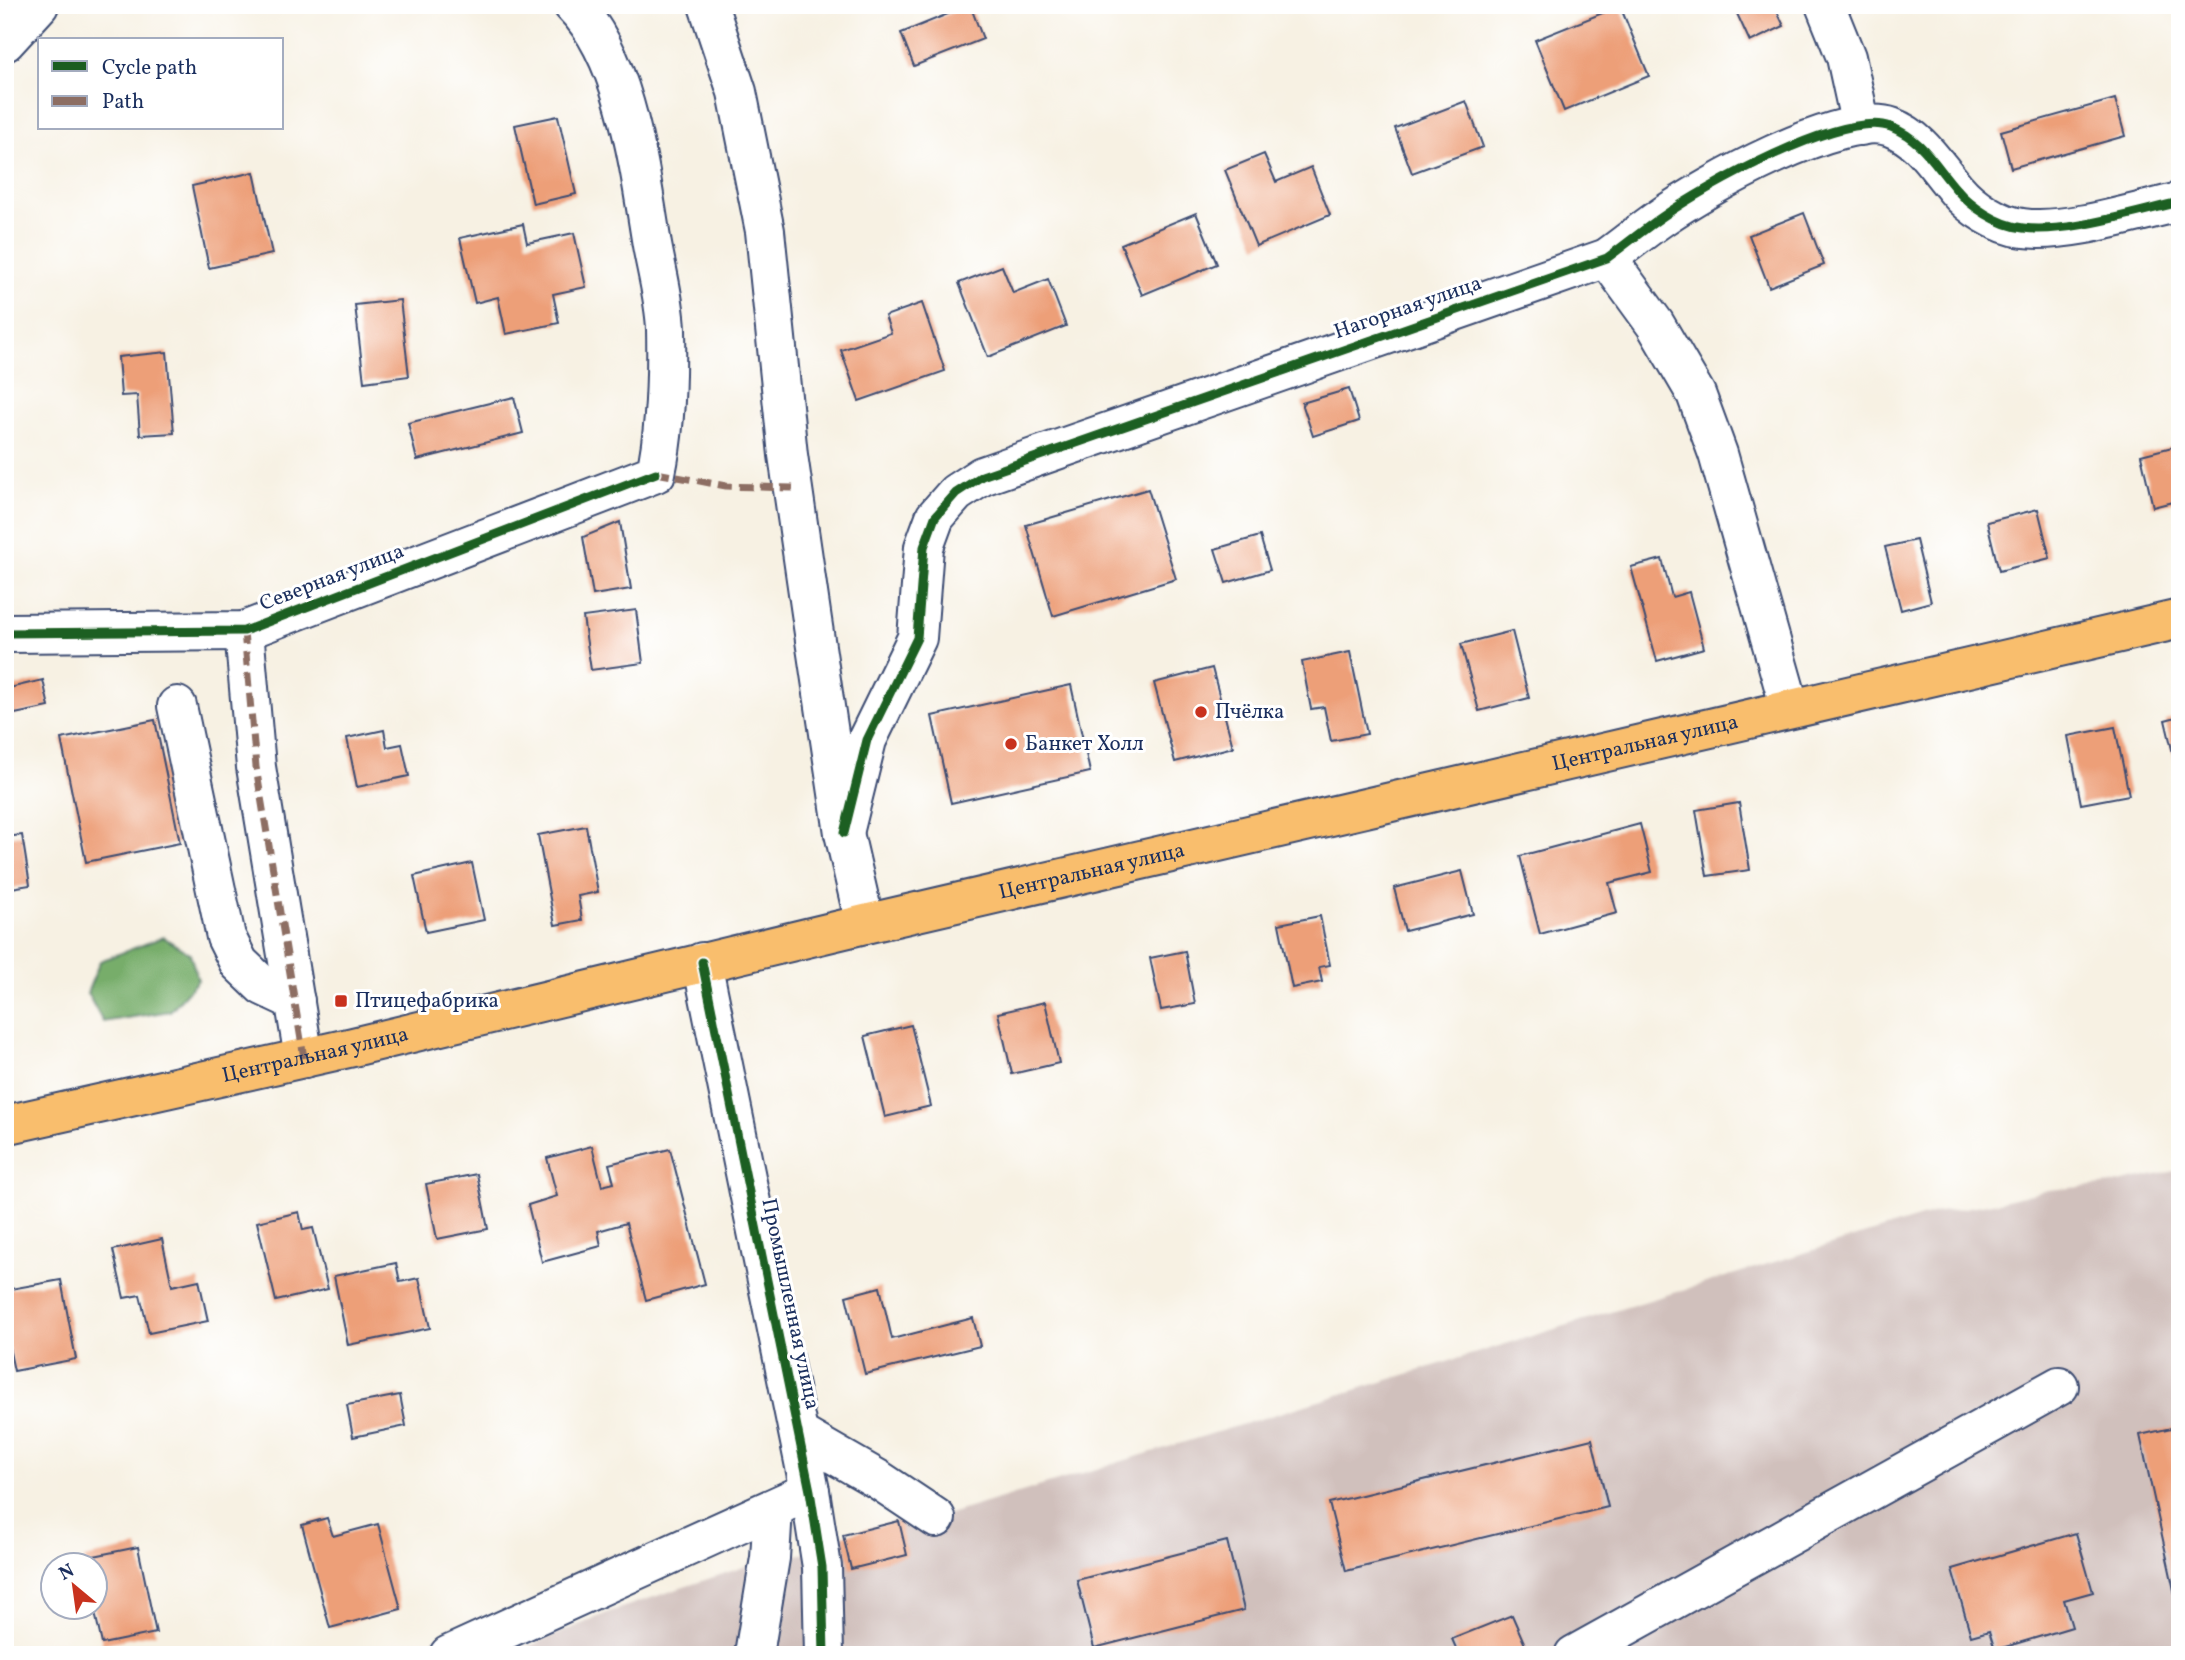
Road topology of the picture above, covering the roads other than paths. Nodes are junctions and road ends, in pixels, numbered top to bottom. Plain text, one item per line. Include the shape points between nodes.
1 (39, 5) edge
2 (573, 5) edge
3 (708, 5) edge
4 (1825, 5) edge
5 (5, 42) edge
6 (1861, 126) junction
7 (2180, 202) edge
8 (1607, 258) junction
9 (2180, 619) edge
10 (244, 631) junction
11 (5, 634) edge
12 (177, 706) dead end
13 (1790, 708) junction
14 (844, 833) junction
15 (865, 924) junction
16 (702, 962) junction
17 (295, 1001) junction
18 (304, 1058) junction
19 (5, 1125) edge
20 (2059, 1386) dead end
21 (799, 1434) junction
22 (810, 1491) junction
23 (773, 1509) junction
24 (936, 1518) dead end
25 (754, 1654) edge
26 (449, 1655) edge
27 (824, 1655) edge
28 (1574, 1655) edge

1 - 5 street
2 - 10 street, Северная улица via 603,49 625,102 638,160 666,327 663,444 656,473
3 - 14 street via 737,92 765,231 790,466
4 - 6 street via 1846,57
6 - 7 street, Нагорная улица via 1889,126 1919,142 1978,211 2021,228 2057,229
6 - 8 street, Нагорная улица via 1814,137 1734,174 1663,216
8 - 13 street via 1655,324 1696,394 1718,454
8 - 14 street, Нагорная улица via 982,476 956,494 935,517 924,547 917,638 867,740
9 - 13 main road, Центральная улица
10 - 11 street, Северная улица
10 - 17 street, Северная улица via 256,768
12 - 17 street via 226,937 239,963 264,986
13 - 15 main road, Центральная улица
14 - 15 street
15 - 16 main road, Центральная улица
16 - 18 main road, Центральная улица
16 - 21 street, Промышленная улица
17 - 18 street, Северная улица
18 - 19 main road, Центральная улица
20 - 28 street
21 - 22 street, Промышленная улица
21 - 24 street
22 - 23 street
22 - 27 street, Промышленная улица via 822,1567
23 - 25 street
23 - 26 street

